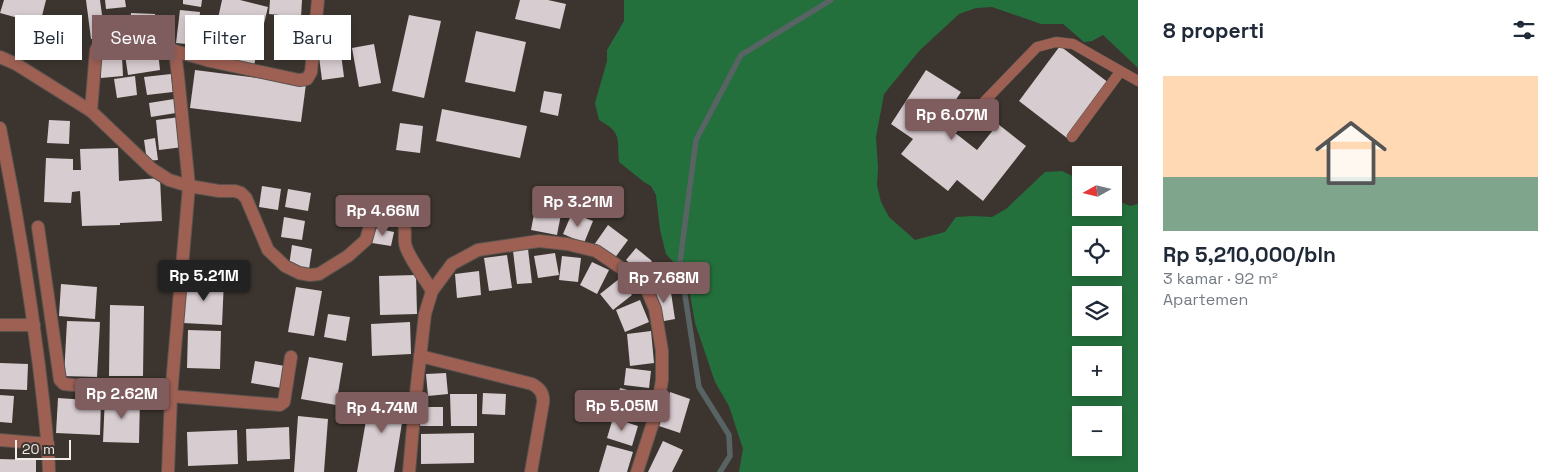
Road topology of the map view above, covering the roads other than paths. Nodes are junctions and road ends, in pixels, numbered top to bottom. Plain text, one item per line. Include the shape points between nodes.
1 (318, 0) edge
2 (175, 51) joint
3 (0, 57) edge
4 (95, 60) edge
5 (1120, 72) junction
6 (1138, 81) edge
7 (980, 106) dead end
8 (91, 111) junction
9 (0, 128) edge
10 (1072, 137) dead end
11 (2, 150) edge
12 (189, 186) junction
13 (38, 226) dead end
14 (432, 291) junction
15 (0, 325) edge
16 (34, 325) junction
17 (420, 356) junction
18 (292, 357) dead end
19 (171, 396) junction
20 (0, 440) edge
21 (48, 444) junction
22 (49, 472) edge
23 (168, 472) edge
24 (409, 472) edge
25 (531, 472) edge
26 (637, 472) edge

1 - 2 street via 307,79 299,80
2 - 12 street
3 - 8 street
4 - 8 street
5 - 6 lane
5 - 7 lane via 1073,44 1056,42 1037,48
5 - 10 lane
8 - 12 street via 152,169 169,180
9 - 11 street
11 - 16 street via 14,199
12 - 14 street via 241,193 268,250 285,266 310,275 319,274 354,251 366,240 374,219 400,217 405,227 405,245
12 - 19 street
13 - 19 street via 62,383
14 - 17 street
14 - 26 street via 452,264 478,250 539,241 596,251 633,276 647,290 655,309 662,351 657,410
15 - 16 street
16 - 21 street
17 - 24 street
17 - 25 street via 537,387 543,403
18 - 19 street via 281,405
19 - 23 street
20 - 21 street
21 - 22 street

